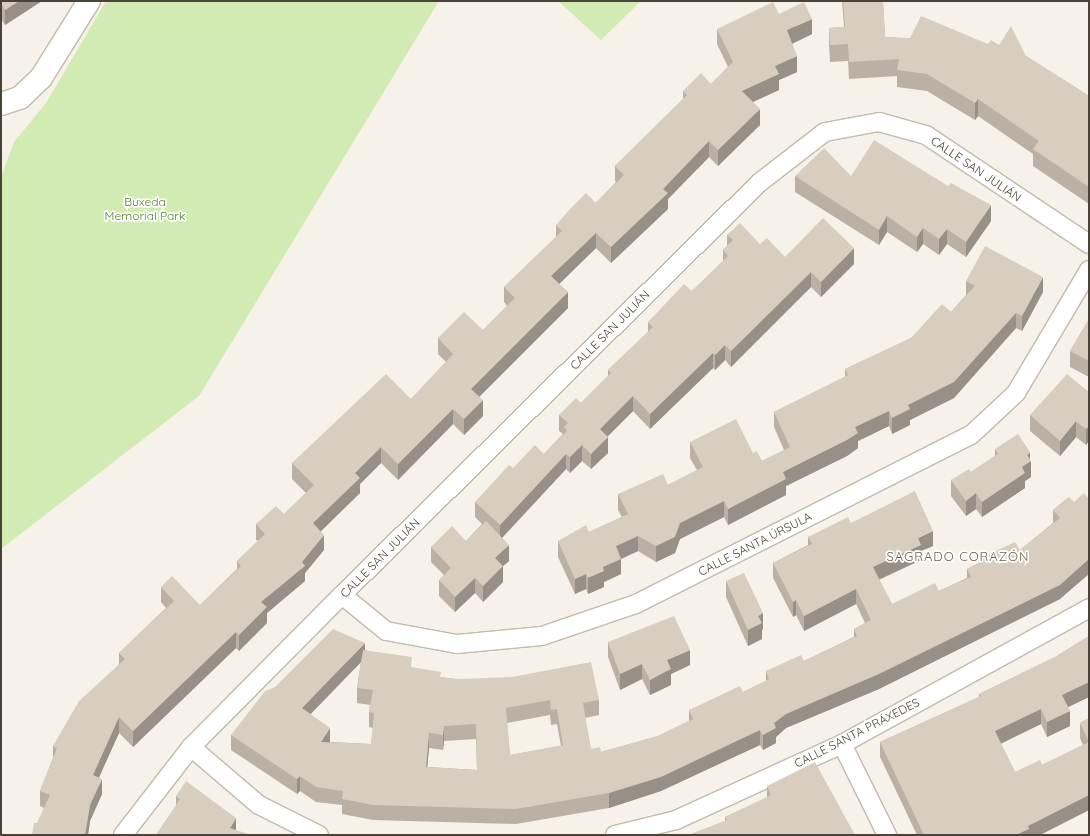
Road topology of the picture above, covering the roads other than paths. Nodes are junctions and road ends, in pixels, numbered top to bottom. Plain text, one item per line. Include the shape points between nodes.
1 (88, 1) edge
2 (1, 104) edge
3 (1089, 244) edge
4 (1089, 270) edge
5 (342, 595) junction
6 (1089, 608) edge
7 (842, 744) junction
8 (191, 747) junction
9 (123, 835) edge
10 (319, 835) edge
11 (615, 835) edge
12 (887, 835) edge

1 - 2 street via 41,78 20,98
3 - 5 street, CALLE SAN JULIÁN via 926,135 879,122 825,132 759,183
4 - 5 street, CALLE SANTA ÚRSULA via 1016,393 971,435 636,604 542,636 457,644 386,631
5 - 8 street, CALLE SAN JULIÁN
6 - 7 street, CALLE SANTA PRÁXEDES
7 - 11 street, CALLE SANTA PRÁXEDES via 676,820
7 - 12 street
8 - 9 street, CALLE SAN JULIÁN
8 - 10 street via 259,804

